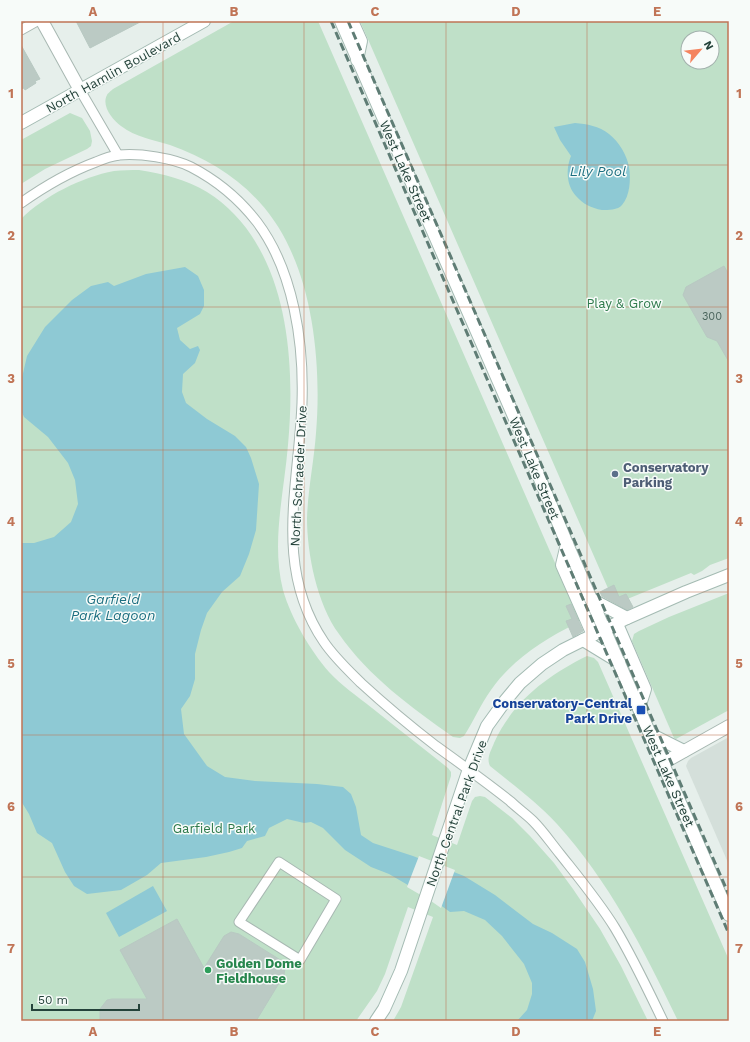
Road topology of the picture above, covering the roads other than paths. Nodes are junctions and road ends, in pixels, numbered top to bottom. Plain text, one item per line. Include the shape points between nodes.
1 (37, 21) edge
2 (42, 21) edge
3 (204, 21) edge
4 (340, 21) edge
5 (352, 21) edge
6 (21, 30) edge
7 (357, 60) junction
8 (80, 90) junction
9 (21, 124) edge
10 (118, 155) junction
11 (21, 203) edge
12 (567, 544) junction
13 (729, 575) edge
14 (591, 598) junction
15 (622, 621) junction
16 (605, 629) junction
17 (588, 638) junction
18 (619, 662) junction
19 (639, 708) junction
20 (729, 726) edge
21 (650, 734) junction
22 (684, 751) junction
23 (663, 763) junction
24 (468, 769) junction
25 (729, 915) edge
26 (300, 960) joint
27 (376, 1021) edge
28 (663, 1021) edge

1 - 6 lane
2 - 8 main road
3 - 8 main road, North Hamlin Boulevard
4 - 7 main road, West Lake Street
5 - 7 main road via 361,41
7 - 12 main road, West Lake Street via 516,421
8 - 9 main road, North Hamlin Boulevard
8 - 10 lane
10 - 11 lane via 75,170 53,181
10 - 24 lane, North Schraeder Drive via 153,156 181,162 202,173 237,200 257,222 271,245 284,275 297,321 301,366 302,402 292,533 294,565 300,592 324,642 340,662 418,732
12 - 14 main road, West Lake Street
12 - 17 main road via 562,565
13 - 15 main road, North Central Park Drive
14 - 15 main road
14 - 16 main road, West Lake Street
15 - 16 main road, North Central Park Drive
15 - 19 main road via 644,689
16 - 17 main road, North Central Park Drive
16 - 18 main road, West Lake Street
17 - 18 main road
17 - 24 main road, North Central Park Drive via 563,650 520,683 488,726
18 - 19 main road, West Lake Street
19 - 21 main road, West Lake Street
20 - 22 main road
21 - 22 main road
21 - 23 main road, West Lake Street
22 - 23 main road
23 - 25 main road, West Lake Street
24 - 27 main road, North Central Park Drive via 401,971 384,1010
24 - 28 lane, North Schraeder Drive via 533,820 582,882 614,927
26 - 26 lane via 239,922 279,862 336,899

